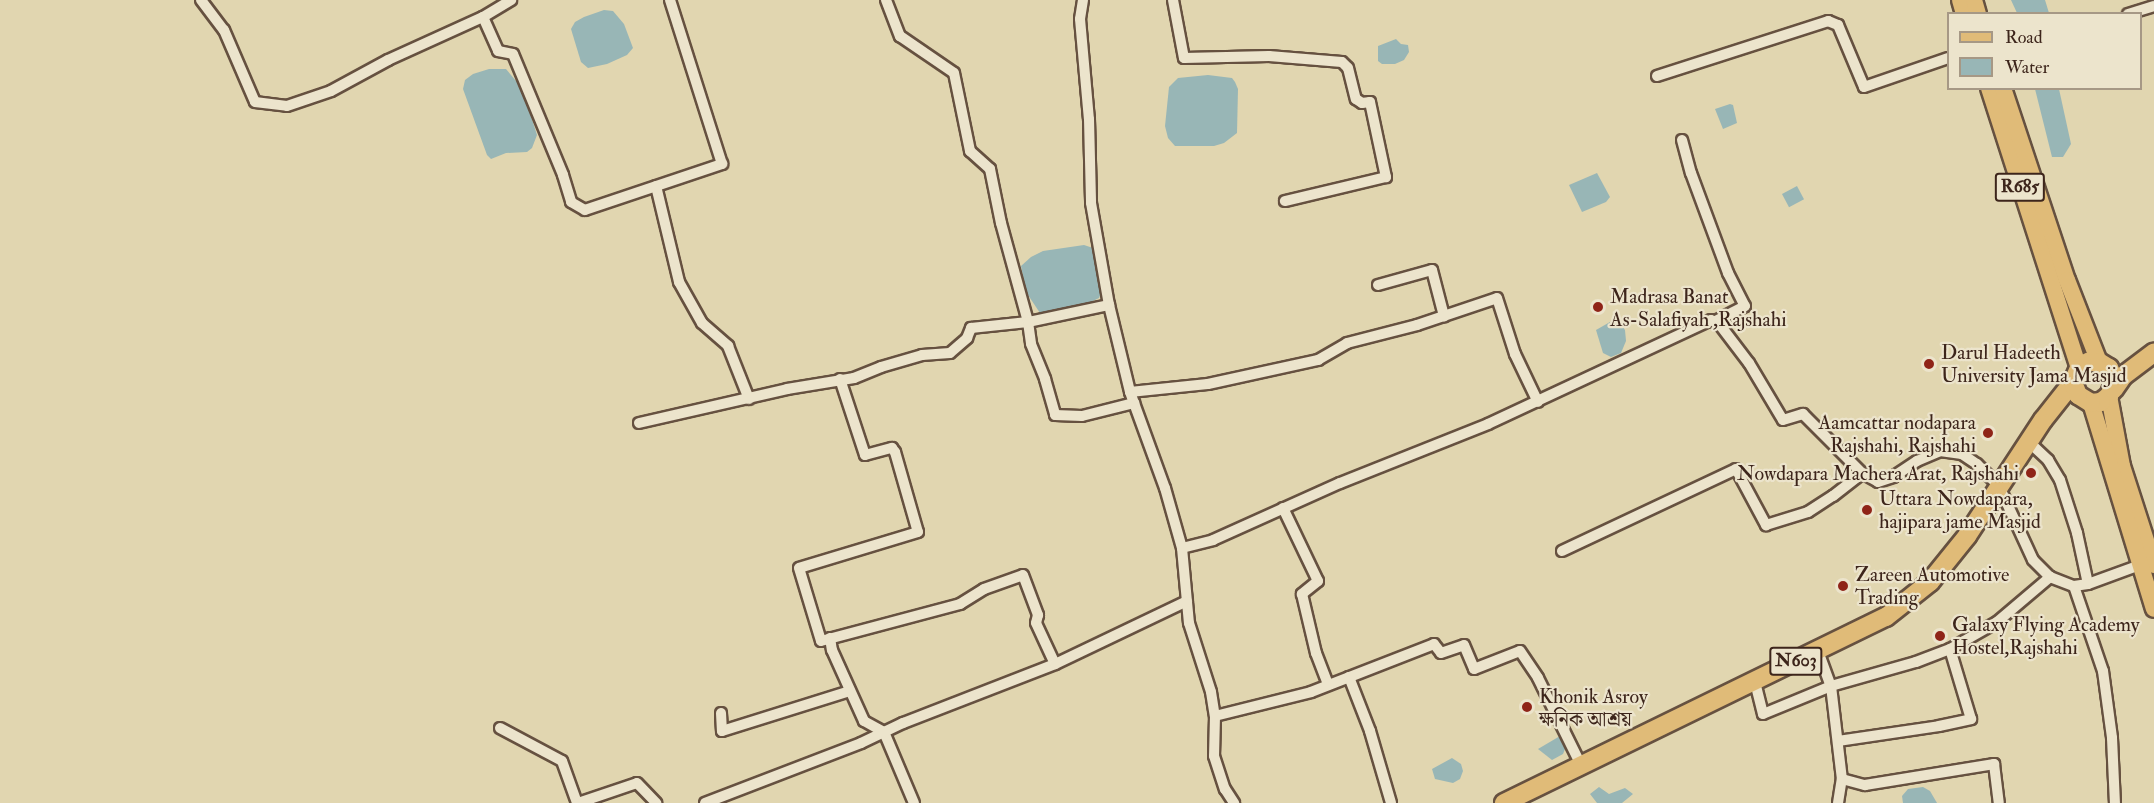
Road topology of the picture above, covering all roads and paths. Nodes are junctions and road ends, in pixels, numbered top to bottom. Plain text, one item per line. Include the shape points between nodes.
1 (201, 0) edge
2 (512, 0) edge
3 (670, 0) edge
4 (886, 0) edge
5 (1083, 0) edge
6 (1173, 0) edge
7 (2154, 6) edge
8 (2134, 12) edge
9 (483, 17) junction
10 (1947, 58) edge
11 (1657, 76) dead end
12 (1990, 90) edge
13 (2004, 90) edge
14 (1682, 140) dead end
15 (656, 186) junction
16 (1285, 201) dead end
17 (1378, 285) dead end
18 (1109, 305) junction
19 (1444, 316) junction
20 (1716, 321) junction
21 (1028, 322) junction
22 (2154, 351) edge
23 (2102, 363) junction
24 (2076, 375) junction
25 (840, 379) junction
26 (1130, 392) junction
27 (2111, 393) junction
28 (749, 399) junction
29 (2087, 401) junction
30 (1538, 402) junction
31 (1134, 403) junction
32 (639, 423) dead end
33 (2028, 444) junction
34 (1862, 473) junction
35 (1999, 486) junction
36 (1284, 508) junction
37 (1182, 548) junction
38 (1562, 551) dead end
39 (2150, 562) edge
40 (2050, 577) junction
41 (2088, 584) junction
42 (2074, 586) junction
43 (1187, 601) junction
44 (2154, 609) edge
45 (830, 638) junction
46 (1950, 649) junction
47 (1818, 651) junction
48 (1055, 664) junction
49 (1349, 677) junction
50 (1755, 682) junction
51 (1328, 685) junction
52 (1831, 686) junction
53 (850, 691) junction
54 (721, 713) dead end
55 (1215, 716) junction
56 (500, 728) dead end
57 (884, 732) junction
58 (1838, 741) junction
59 (1581, 765) junction
60 (1842, 779) junction
61 (578, 803) edge
62 (656, 803) edge
63 (705, 803) edge
64 (914, 803) edge
65 (1234, 803) edge
66 (1391, 803) edge
67 (1504, 803) edge
68 (1838, 803) edge
69 (1999, 803) edge
70 (2115, 803) edge

1 - 9 street via 224,30 255,102 287,106 331,91
2 - 9 street
3 - 15 street via 722,164
4 - 21 street via 900,36 954,73 970,151 990,169
5 - 18 street via 1080,19 1089,119 1091,203
6 - 16 street via 1184,58 1269,56 1342,62 1348,68 1356,99 1371,102 1386,177
7 - 8 street
9 - 15 street via 498,51 513,54 571,201 585,210
10 - 11 street via 1864,87 1838,25 1828,21
12 - 24 main road, R685
13 - 23 main road, R685 via 2070,290
14 - 20 street via 1690,173 1728,273 1745,306
15 - 28 street via 679,282 702,323 728,346
17 - 19 street via 1432,270
18 - 21 street
18 - 26 street
19 - 26 street via 1347,343 1318,360 1270,372 1208,384
19 - 30 street via 1497,298 1515,354
20 - 30 street
20 - 34 street via 1749,363 1783,420 1803,414
21 - 25 street via 971,328 967,338 950,353 922,355
21 - 31 street via 1031,344 1055,415 1082,416
22 - 23 highway, N603
22 - 27 highway, N603 via 2123,376
23 - 24 highway, N603 via 2088,362
23 - 27 highway via 2113,373
24 - 29 highway via 2078,395
24 - 33 highway, N603
25 - 28 street
25 - 45 street via 865,455 892,448 895,452 918,532 799,568 821,640
26 - 31 street
27 - 29 highway, N603 via 2101,402
27 - 39 main road via 2122,466
28 - 32 street
29 - 33 highway, N603 via 2058,415
29 - 39 main road
30 - 36 street
31 - 37 street
33 - 35 highway, N603
33 - 41 street via 2048,460 2060,480
34 - 35 street via 1878,482 1940,452 1962,454
34 - 38 street via 1808,512 1766,525 1736,469
35 - 40 street via 2033,560
35 - 47 highway, N603 via 1967,536 1930,582 1886,617
36 - 37 street via 1213,540
36 - 51 street via 1318,581 1302,594
37 - 43 street
39 - 41 street
39 - 44 main road
40 - 42 street
40 - 46 street via 1997,622
41 - 42 street
42 - 70 street via 2103,671
43 - 48 street
43 - 55 street via 1189,623
45 - 48 street via 960,604 984,589 1023,575 1038,615 1036,623
45 - 53 street
46 - 52 street
46 - 58 street via 1971,719
47 - 50 highway, N603
47 - 52 street
48 - 57 street
49 - 51 street
49 - 59 street via 1434,644 1441,653 1464,645 1474,669 1520,651 1538,678
49 - 66 street
50 - 52 street via 1762,714
50 - 59 highway, N603
51 - 55 street
52 - 58 street
53 - 54 street via 722,731
53 - 57 street via 864,721
55 - 65 street via 1214,756
56 - 61 street via 562,761
57 - 63 street
57 - 64 street
58 - 60 street
59 - 67 highway, N603
60 - 68 street
60 - 69 street via 1864,785 1994,764
61 - 62 street via 637,783

